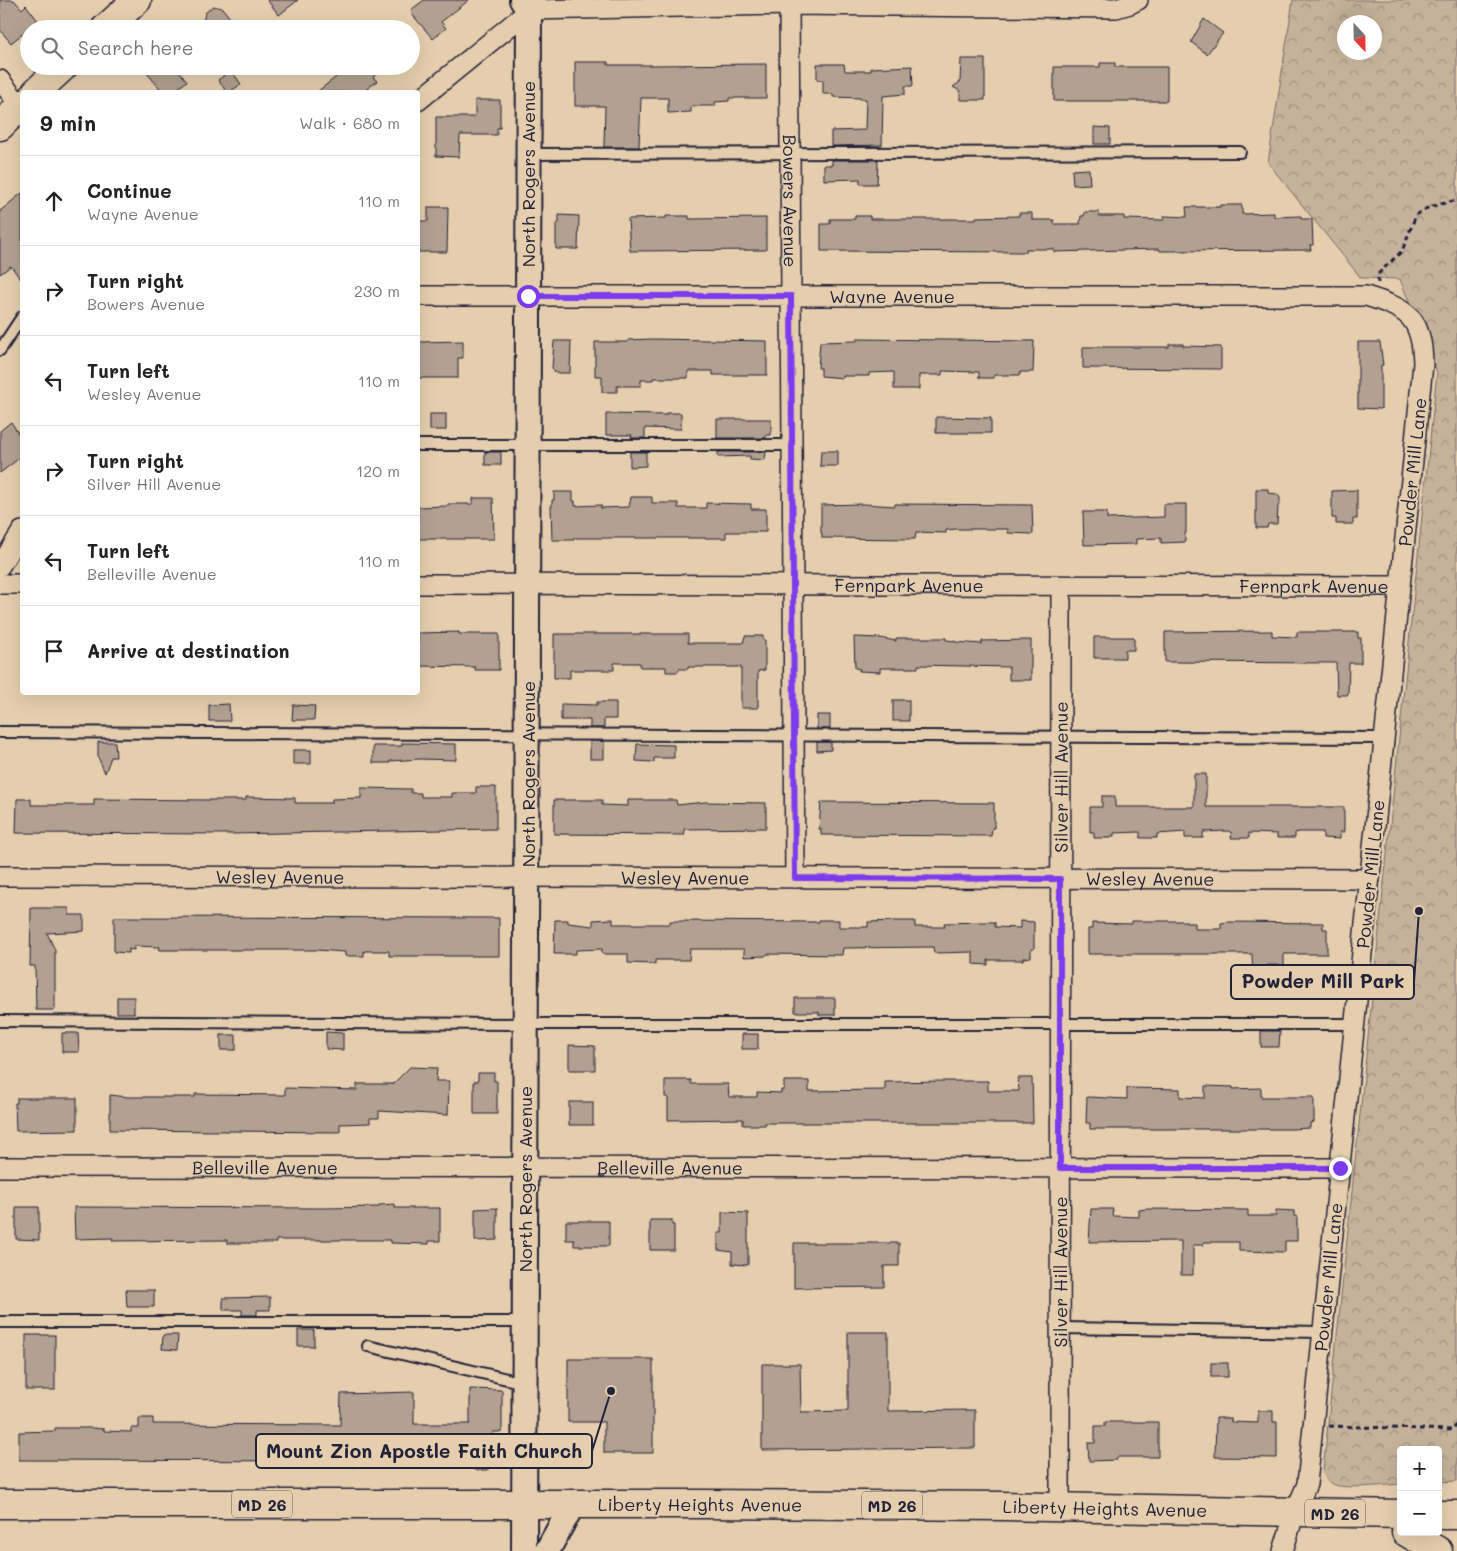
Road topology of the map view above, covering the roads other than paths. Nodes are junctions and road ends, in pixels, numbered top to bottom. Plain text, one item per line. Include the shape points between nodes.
1 (137, 0) edge
2 (1138, 0) edge
3 (531, 3) edge
4 (790, 5) junction
5 (115, 20) edge
6 (55, 75) edge
7 (0, 80) edge
8 (39, 90) edge
9 (20, 98) edge
10 (420, 99) edge
11 (20, 108) edge
12 (0, 126) edge
13 (1240, 152) dead end
14 (790, 153) junction
15 (528, 154) junction
16 (420, 296) edge
17 (528, 296) junction
18 (791, 296) junction
19 (1374, 299) joint
20 (20, 321) edge
21 (0, 350) edge
22 (420, 445) edge
23 (528, 445) junction
24 (792, 445) junction
25 (20, 534) edge
26 (0, 566) edge
27 (0, 584) edge
28 (20, 584) edge
29 (420, 584) edge
30 (528, 585) junction
31 (793, 585) junction
32 (1061, 586) junction
33 (1400, 586) junction
34 (0, 732) edge
35 (528, 734) junction
36 (794, 736) junction
37 (1061, 737) junction
38 (1384, 738) junction
39 (0, 876) edge
40 (528, 877) junction
41 (795, 878) junction
42 (1060, 879) junction
43 (1370, 879) junction
44 (0, 1022) edge
45 (526, 1024) junction
46 (1060, 1024) junction
47 (1355, 1024) junction
48 (0, 1167) edge
49 (525, 1167) junction
50 (1060, 1168) junction
51 (1340, 1168) junction
52 (0, 1322) edge
53 (526, 1322) junction
54 (1060, 1328) junction
55 (1322, 1332) junction
56 (368, 1346) dead end
57 (525, 1384) junction
58 (0, 1504) edge
59 (524, 1504) junction
60 (573, 1504) junction
61 (1060, 1507) junction
62 (1296, 1512) junction
63 (1388, 1514) edge
64 (1442, 1515) edge
65 (1457, 1515) edge
66 (1397, 1524) edge
67 (1413, 1536) edge
68 (524, 1551) edge
69 (547, 1551) edge
70 (1283, 1551) edge
71 (1438, 1551) edge

1 - 5 main road
2 - 4 street via 1116,8
3 - 4 street
3 - 10 street
3 - 15 street, North Rogers Avenue
4 - 14 street, Bowers Avenue
6 - 8 main road
7 - 9 street
11 - 12 main road
13 - 14 lane
14 - 15 lane
14 - 18 street, Bowers Avenue
15 - 17 street, North Rogers Avenue
16 - 17 street, Wayne Avenue
17 - 18 street, Wayne Avenue
17 - 23 street, North Rogers Avenue
18 - 19 street, Wayne Avenue
18 - 24 street, Bowers Avenue
19 - 33 street, Powder Mill Lane via 1409,314 1423,344 1424,364
20 - 21 lane
22 - 23 lane
23 - 24 lane
23 - 30 street, North Rogers Avenue
24 - 31 street, Bowers Avenue
25 - 26 street
27 - 28 street
29 - 30 street, Fernpark Avenue
30 - 31 street, Fernpark Avenue
30 - 35 street, North Rogers Avenue
31 - 32 street, Fernpark Avenue
31 - 36 street, Bowers Avenue
32 - 33 street, Fernpark Avenue
32 - 37 street, Silver Hill Avenue
33 - 38 street, Powder Mill Lane
34 - 35 lane
35 - 36 lane
35 - 40 street, North Rogers Avenue
36 - 37 lane
36 - 41 street, Bowers Avenue
37 - 38 lane
37 - 42 street, Silver Hill Avenue
38 - 43 street, Powder Mill Lane
39 - 40 street, Wesley Avenue
40 - 41 street, Wesley Avenue
40 - 45 street, North Rogers Avenue
41 - 42 street, Wesley Avenue
42 - 43 street, Wesley Avenue
42 - 46 street, Silver Hill Avenue
43 - 47 street, Powder Mill Lane
44 - 45 lane
45 - 46 lane
45 - 49 street, North Rogers Avenue
46 - 47 lane
46 - 50 street, Silver Hill Avenue
47 - 51 street, Powder Mill Lane
48 - 49 street, Belleville Avenue
49 - 50 street, Belleville Avenue
49 - 53 street, North Rogers Avenue
50 - 51 street, Belleville Avenue
50 - 54 street, Silver Hill Avenue
51 - 55 street, Powder Mill Lane
52 - 53 lane
53 - 57 street, North Rogers Avenue
54 - 55 lane
54 - 61 street, Silver Hill Avenue
55 - 62 street, Powder Mill Lane via 1307,1484
56 - 57 lane
57 - 59 street, North Rogers Avenue
58 - 59 main road, Liberty Heights Avenue / MD 26
59 - 60 main road, Liberty Heights Avenue / MD 26
59 - 68 street, North Rogers Avenue
60 - 61 main road, Liberty Heights Avenue / MD 26
60 - 69 street
61 - 62 main road, Liberty Heights Avenue / MD 26
62 - 63 main road, Liberty Heights Avenue / MD 26
62 - 70 street, Powder Mill Lane
63 - 66 main road
64 - 65 main road
67 - 71 main road

